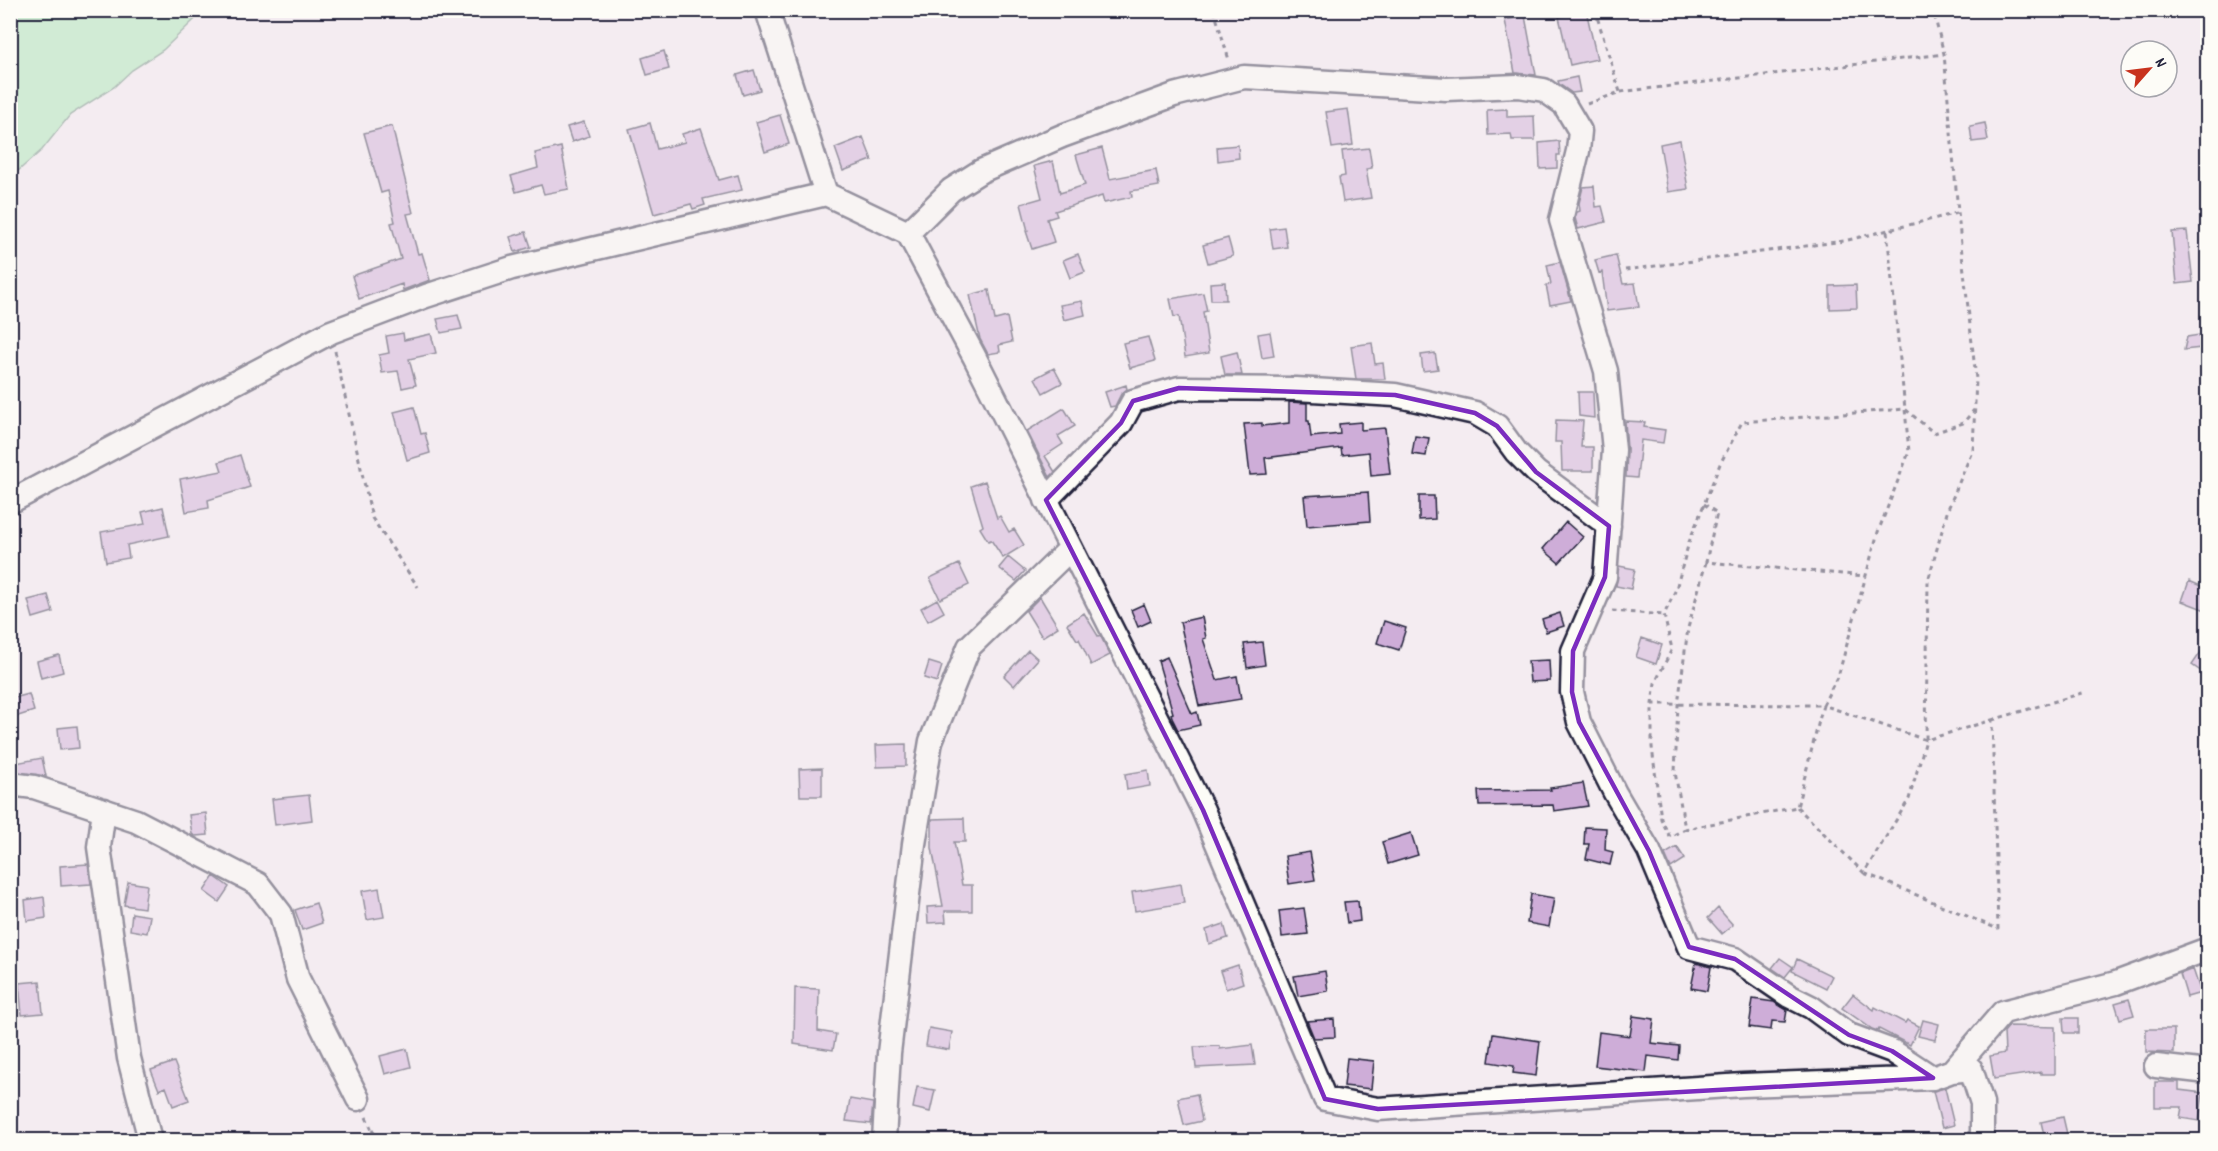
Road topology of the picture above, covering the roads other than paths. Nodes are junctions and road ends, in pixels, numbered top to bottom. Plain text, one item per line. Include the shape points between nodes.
1 (767, 10) edge
2 (826, 194) junction
3 (908, 233) junction
4 (1046, 500) junction
5 (10, 502) edge
6 (1609, 526) junction
7 (1070, 549) junction
8 (10, 784) edge
9 (104, 810) junction
10 (2208, 949) edge
11 (2156, 1066) dead end
12 (2208, 1072) edge
13 (1943, 1075) junction
14 (358, 1099) road end
15 (150, 1140) edge
16 (884, 1140) edge
17 (1982, 1140) edge

1 - 2 street
2 - 3 street
2 - 5 street via 513,268 426,296 331,332
3 - 4 street
3 - 6 street via 951,190 981,171 1174,94 1244,77 1446,89 1518,86 1544,90 1564,104 1580,130 1561,220 1606,370 1614,450
4 - 6 street via 1121,423 1133,401 1179,388 1296,389 1395,395 1475,413 1497,426 1536,472
4 - 7 street
6 - 13 street via 1605,577 1573,651 1572,692 1579,722 1649,851 1689,947 1735,959 1849,1035
7 - 13 street via 1203,810 1325,1099 1378,1109
7 - 16 street via 969,647 931,741 888,1053
8 - 9 street
9 - 14 street via 136,821 258,884 281,914 298,979
9 - 15 street via 99,847 129,1058
10 - 13 street via 2116,983 2003,1012
11 - 12 street
13 - 17 street via 1971,1069 1982,1103

